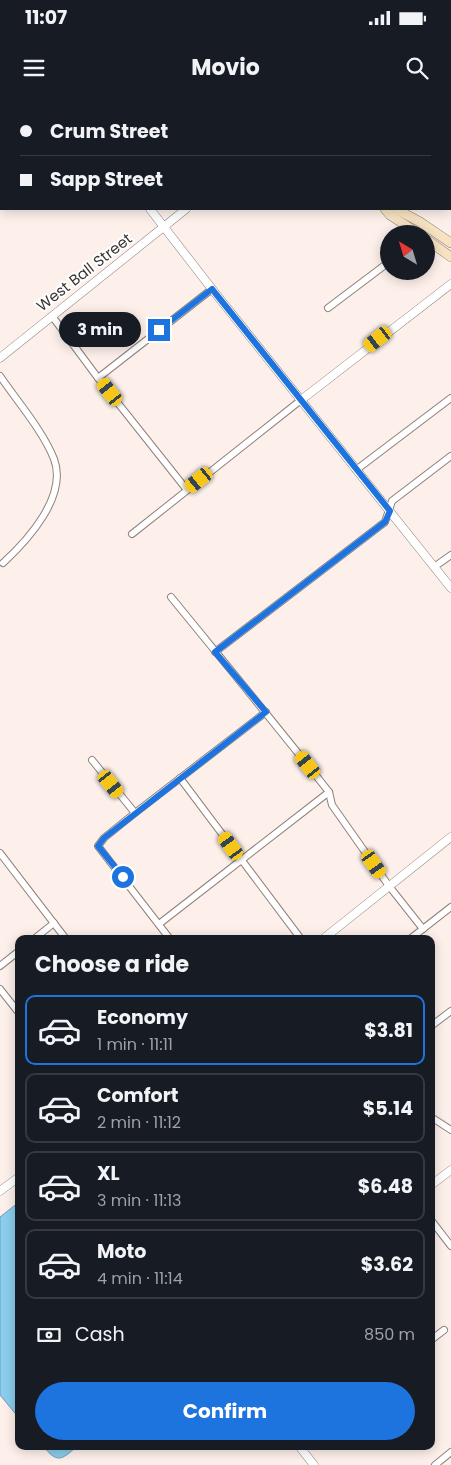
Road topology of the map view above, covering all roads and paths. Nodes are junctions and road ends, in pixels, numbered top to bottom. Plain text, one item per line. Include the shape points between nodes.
1 (151, 210) edge
2 (185, 210) edge
3 (386, 210) edge
4 (397, 210) edge
5 (405, 225) edge
6 (419, 225) edge
7 (165, 226) junction
8 (435, 235) edge
9 (435, 240) edge
10 (451, 243) edge
11 (435, 245) edge
12 (451, 251) edge
13 (451, 257) edge
14 (380, 269) edge
15 (451, 284) edge
16 (212, 289) junction
17 (328, 308) dead end
18 (52, 316) junction
19 (0, 358) edge
20 (0, 376) edge
21 (98, 378) junction
22 (451, 398) edge
23 (301, 400) junction
24 (451, 456) edge
25 (356, 470) junction
26 (187, 490) junction
27 (390, 511) junction
28 (132, 534) dead end
29 (451, 555) edge
30 (0, 556) edge
31 (2, 564) edge
32 (434, 568) junction
33 (451, 588) edge
34 (171, 597) dead end
35 (215, 652) junction
36 (266, 712) junction
37 (92, 760) dead end
38 (180, 778) junction
39 (329, 792) junction
40 (135, 813) junction
41 (451, 837) edge
42 (0, 853) edge
43 (241, 860) junction
44 (389, 886) junction
45 (451, 907) edge
46 (54, 923) junction
47 (159, 924) junction
48 (423, 929) junction
49 (39, 935) edge
50 (63, 935) edge
51 (167, 935) edge
52 (299, 935) edge
53 (328, 935) edge
54 (415, 935) edge
55 (15, 954) edge
56 (0, 966) edge
57 (0, 989) edge
58 (15, 1008) edge
59 (451, 1011) edge
60 (435, 1023) edge
61 (435, 1120) edge
62 (451, 1130) edge
63 (451, 1170) edge
64 (15, 1180) edge
65 (435, 1182) edge
66 (0, 1191) edge
67 (435, 1225) edge
68 (451, 1246) edge
69 (444, 1330) dead end
70 (435, 1337) edge
71 (302, 1450) edge
72 (451, 1452) edge
73 (314, 1465) edge
74 (435, 1465) edge

1 - 7 street
2 - 7 street, West Ball Street
3 - 5 main road
4 - 6 main road
7 - 16 street
7 - 18 street, West Ball Street
8 - 10 main road
9 - 12 main road
11 - 13 main road
14 - 17 street
15 - 23 street
16 - 21 street
16 - 23 street
18 - 19 street, West Ball Street
18 - 21 street
20 - 31 street via 54,460 57,485 43,517 22,546
21 - 26 street
22 - 25 street
23 - 25 street
23 - 26 street
24 - 27 street via 392,501
25 - 27 street
26 - 28 street
27 - 32 street
27 - 35 street via 385,522
29 - 32 street
30 - 31 street
32 - 33 street
34 - 35 street
35 - 36 street
36 - 38 street
36 - 39 street
37 - 40 street
38 - 40 street
38 - 43 street
39 - 43 street
39 - 44 street via 332,805
40 - 47 street via 98,846
41 - 44 street
42 - 46 street
43 - 47 street
43 - 52 street
44 - 48 street
44 - 53 street
45 - 48 street
46 - 49 street
46 - 50 street
47 - 51 street
48 - 54 street
55 - 56 street
57 - 58 street
59 - 60 street
61 - 62 street
63 - 65 street
64 - 66 street
67 - 68 street
69 - 70 street
71 - 73 street
72 - 74 street

